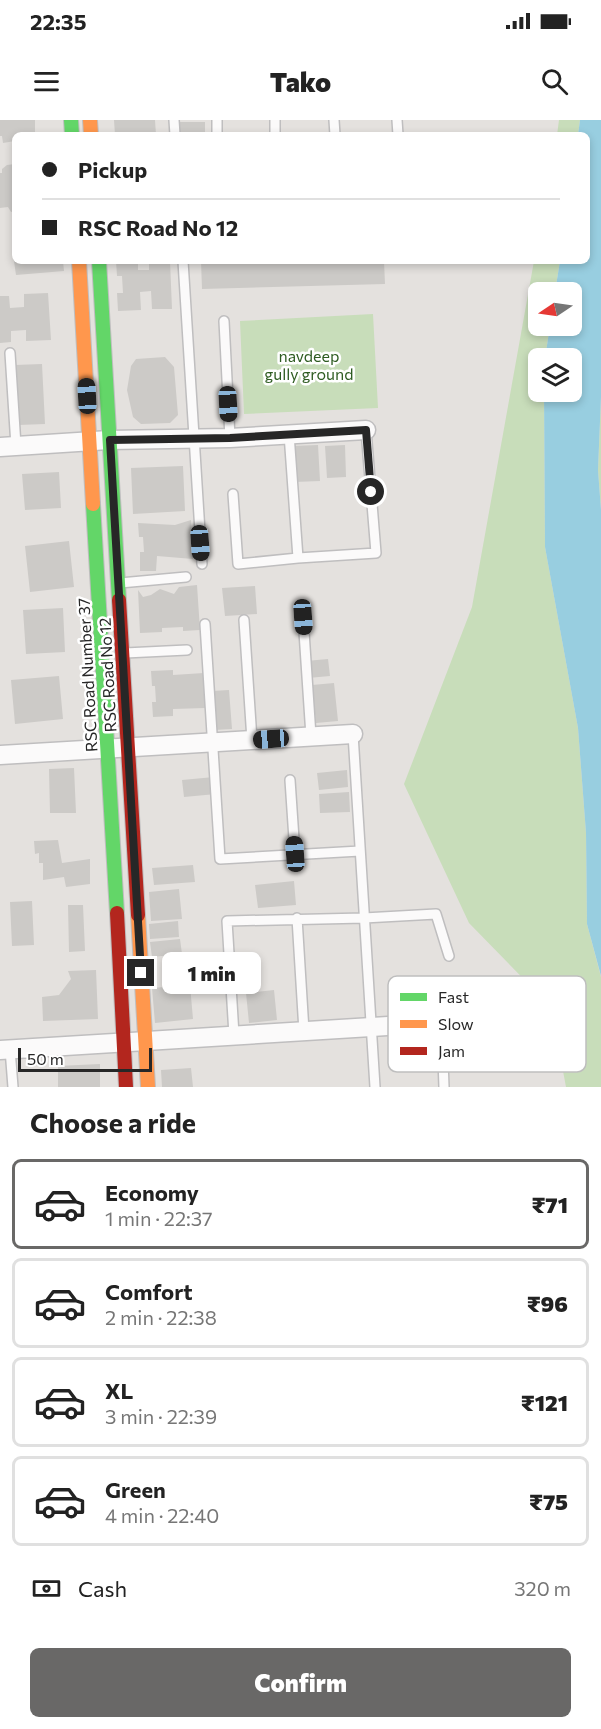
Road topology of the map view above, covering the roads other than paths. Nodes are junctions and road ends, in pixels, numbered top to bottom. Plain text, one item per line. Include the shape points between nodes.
1 (79, 264) edge
2 (99, 264) edge
3 (183, 264) edge
4 (224, 321) dead end
5 (10, 353) dead end
6 (366, 430) joint
7 (289, 434) junction
8 (194, 438) junction
9 (230, 438) junction
10 (110, 440) junction
11 (89, 441) junction
12 (8, 446) edge
13 (233, 494) dead end
14 (298, 558) junction
15 (202, 564) dead end
16 (186, 578) dead end
17 (118, 583) junction
18 (303, 617) dead end
19 (244, 620) dead end
20 (205, 624) dead end
21 (187, 650) dead end
22 (122, 653) junction
23 (353, 734) joint
24 (311, 736) junction
25 (252, 740) junction
26 (213, 742) junction
27 (128, 747) junction
28 (108, 748) junction
29 (0, 754) edge
30 (290, 780) dead end
31 (360, 850) junction
32 (295, 854) junction
33 (297, 918) junction
34 (364, 918) junction
35 (449, 956) dead end
36 (388, 1026) edge
37 (371, 1027) junction
38 (304, 1031) junction
39 (234, 1035) junction
40 (146, 1040) junction
41 (124, 1042) junction
42 (5, 1049) edge
43 (443, 1072) edge
44 (13, 1087) edge
45 (126, 1087) edge
46 (148, 1087) edge
47 (375, 1087) edge
48 (444, 1087) edge

1 - 11 street, RSC Road Number 37
2 - 10 street, RSC Road No 12
3 - 8 lane
4 - 9 lane
5 - 12 lane
6 - 7 street
6 - 14 lane via 376,553
7 - 9 street
7 - 14 lane
8 - 9 street
8 - 10 street
8 - 15 lane
10 - 11 street
10 - 17 street, RSC Road No 12
11 - 12 street
11 - 28 street, RSC Road Number 37
13 - 14 lane via 238,564
16 - 17 lane
17 - 22 street, RSC Road No 12
18 - 24 lane
19 - 25 lane
20 - 26 lane
21 - 22 lane
22 - 27 street, RSC Road No 12
23 - 24 street
23 - 31 lane
24 - 25 street
25 - 26 street
26 - 27 street
26 - 32 lane via 220,859
27 - 28 street
27 - 40 street, RSC Road No 12
28 - 29 street
28 - 41 street, RSC Road Number 37
30 - 32 lane
31 - 32 lane
31 - 34 lane
33 - 34 lane
33 - 38 lane
33 - 39 lane via 227,921
34 - 35 lane via 436,914
34 - 37 lane
36 - 37 street
37 - 38 street
37 - 47 lane
38 - 39 street
39 - 40 street
40 - 41 street
40 - 46 street, RSC Road No 12
41 - 42 street
41 - 45 street, RSC Road Number 37
42 - 44 lane
43 - 48 lane

